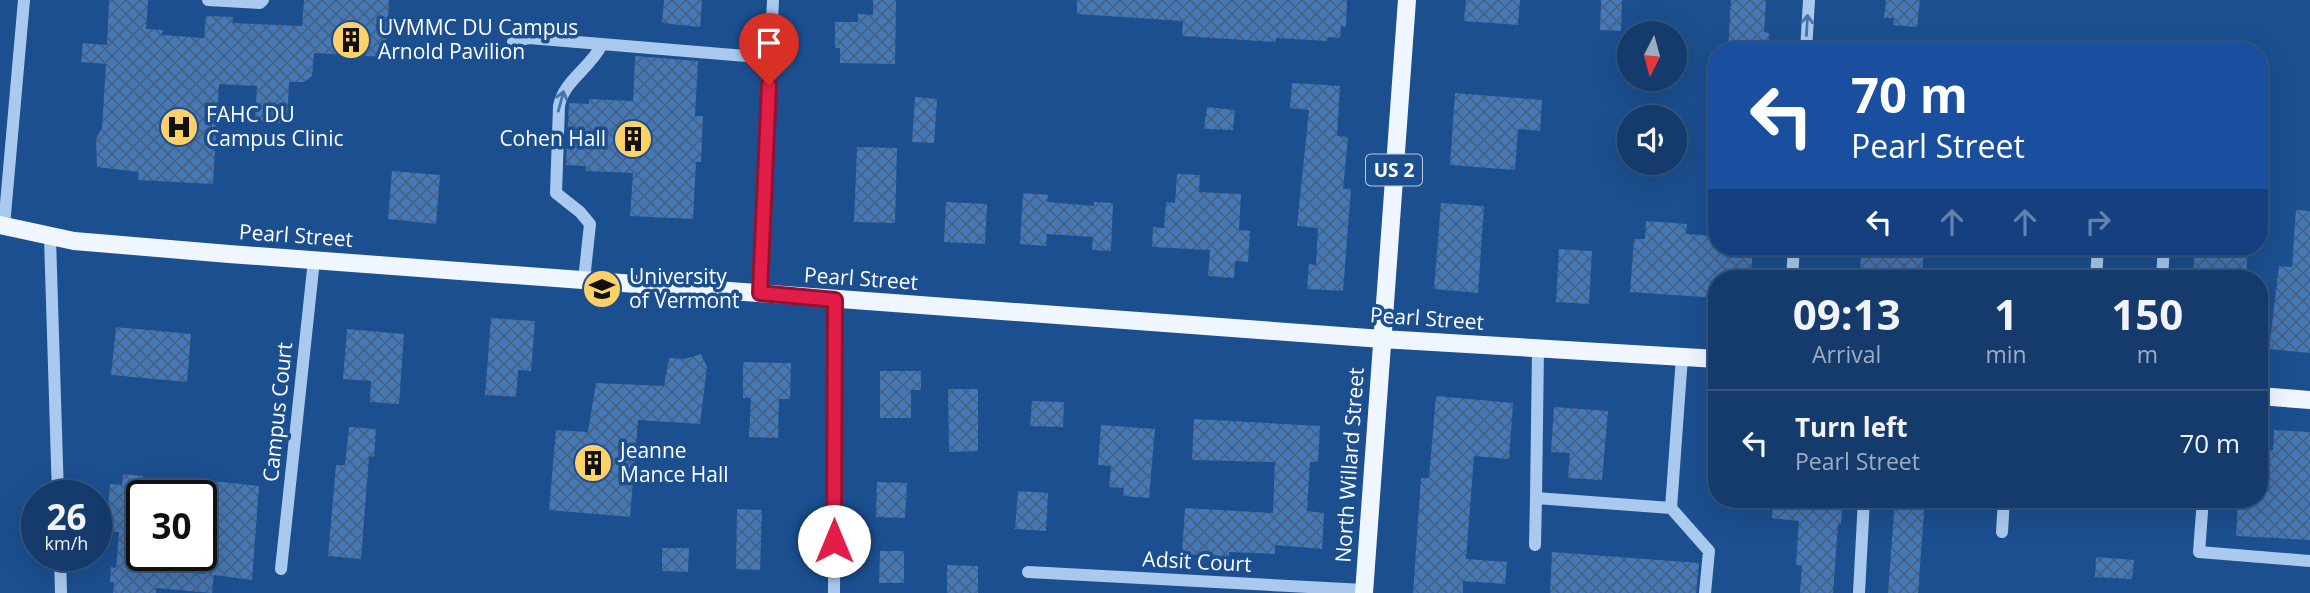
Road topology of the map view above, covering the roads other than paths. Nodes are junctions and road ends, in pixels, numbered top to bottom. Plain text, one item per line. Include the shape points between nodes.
1 (24, 0) edge
2 (208, 0) edge
3 (263, 0) edge
4 (773, 0) edge
5 (1407, 0) edge
6 (1809, 0) edge
7 (513, 42) dead end
8 (1807, 42) edge
9 (602, 44) junction
10 (770, 58) junction
11 (2, 226) edge
12 (50, 238) junction
13 (314, 260) junction
14 (584, 280) junction
15 (760, 293) junction
16 (835, 300) junction
17 (1382, 340) junction
18 (1538, 349) junction
19 (1682, 357) junction
20 (1708, 358) edge
21 (2268, 397) edge
22 (2310, 400) edge
23 (58, 480) edge
24 (1536, 498) junction
25 (1671, 508) junction
26 (1864, 508) edge
27 (2003, 508) edge
28 (2202, 508) edge
29 (2002, 532) dead end
30 (1535, 545) dead end
31 (2310, 561) edge
32 (281, 569) dead end
33 (60, 571) edge
34 (1028, 572) dead end
35 (1364, 592) edge
36 (61, 593) edge
37 (834, 593) edge
38 (1705, 593) edge
39 (1859, 593) edge

1 - 11 street
2 - 3 street
4 - 10 street
5 - 17 main road, US 2
8 -> 6 street
7 - 9 street via 529,38
9 - 10 street
14 -> 9 street via 590,224 556,193 561,93 595,59
10 - 15 street
11 - 12 main road, Pearl Street
12 - 13 main road, Pearl Street
12 - 23 street
13 - 14 main road, Pearl Street
13 - 32 street, Campus Court
14 - 15 main road, Pearl Street
15 - 16 main road, Pearl Street
16 - 17 main road, Pearl Street
16 - 37 street
17 - 18 main road, Pearl Street
17 - 35 main road, North Willard Street / US 2
18 - 19 main road, Pearl Street
18 - 24 street
19 - 20 main road, Pearl Street
19 - 25 street
21 - 22 main road
24 - 25 street
24 - 30 street
25 - 38 street via 1709,551
26 - 39 street
27 - 29 street
28 - 31 street via 2199,552
33 - 36 street
34 - 35 street, Adsit Court

